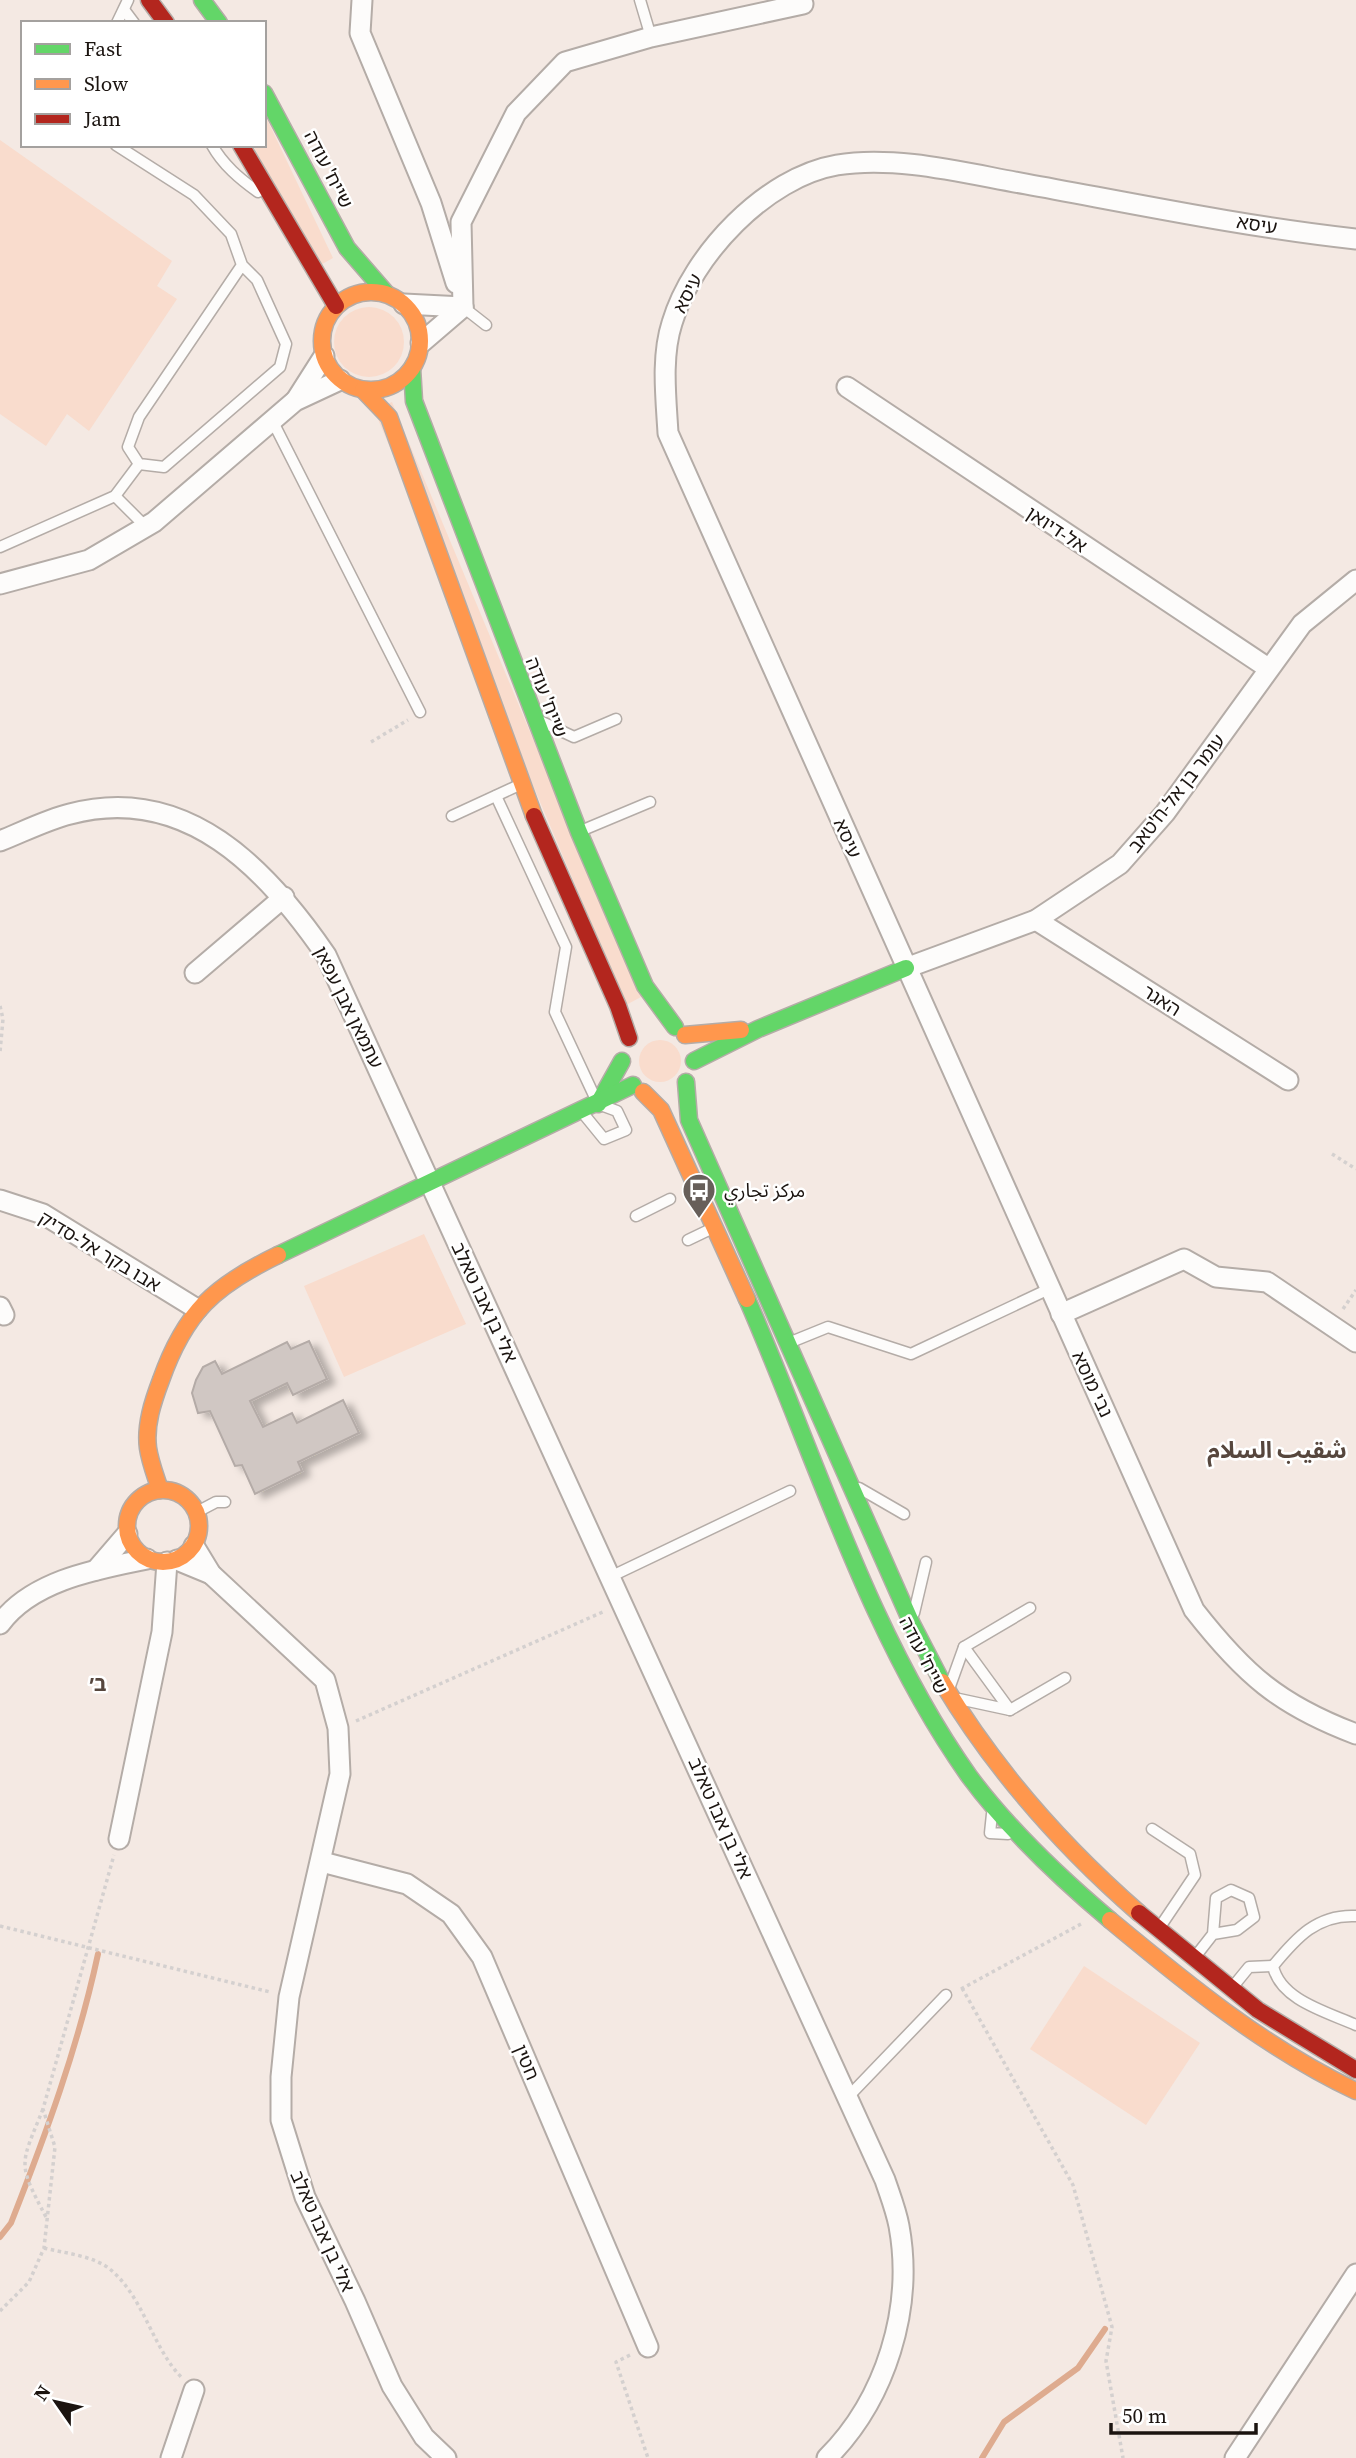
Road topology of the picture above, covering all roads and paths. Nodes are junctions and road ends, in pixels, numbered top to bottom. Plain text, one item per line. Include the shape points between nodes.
1 (149, 0) edge
2 (202, 0) edge
3 (362, 0) edge
4 (640, 0) edge
5 (803, 4) dead end
6 (127, 5) edge
7 (118, 21) edge
8 (165, 21) edge
9 (218, 21) edge
10 (651, 37) junction
11 (266, 96) edge
12 (119, 147) edge
13 (213, 147) edge
14 (241, 147) edge
15 (276, 205) junction
16 (1356, 239) edge
17 (242, 265) junction
18 (386, 293) junction
19 (404, 304) junction
20 (336, 306) junction
21 (463, 307) junction
22 (486, 325) dead end
23 (421, 343) junction
24 (324, 356) junction
25 (412, 368) junction
26 (340, 380) junction
27 (847, 387) dead end
28 (363, 390) junction
29 (295, 401) junction
30 (272, 420) junction
31 (139, 464) junction
32 (115, 496) junction
33 (146, 527) junction
34 (0, 547) edge
35 (1356, 580) edge
36 (0, 584) edge
37 (1268, 668) junction
38 (420, 712) joint
39 (532, 716) junction
40 (616, 719) dead end
41 (371, 742) dead end
42 (520, 784) junction
43 (496, 796) junction
44 (650, 802) dead end
45 (452, 816) dead end
46 (579, 832) junction
47 (0, 841) edge
48 (284, 897) junction
49 (1036, 920) junction
50 (580, 921) junction
51 (566, 947) junction
52 (594, 954) junction
53 (905, 968) junction
54 (195, 973) dead end
55 (0, 1006) edge
56 (758, 1029) junction
57 (680, 1031) junction
58 (629, 1038) junction
59 (0, 1052) edge
60 (622, 1061) junction
61 (694, 1061) junction
62 (1288, 1080) dead end
63 (687, 1082) junction
64 (638, 1088) junction
65 (598, 1104) junction
66 (582, 1112) junction
67 (1332, 1154) dead end
68 (1356, 1169) edge
69 (430, 1184) junction
70 (670, 1199) dead end
71 (0, 1200) edge
72 (636, 1216) dead end
73 (713, 1228) junction
74 (688, 1240) dead end
75 (1049, 1289) junction
76 (1356, 1290) edge
77 (197, 1309) junction
78 (1061, 1314) junction
79 (1332, 1326) junction
80 (1356, 1342) edge
81 (787, 1344) junction
82 (849, 1482) junction
83 (160, 1490) junction
84 (790, 1491) dead end
85 (225, 1502) dead end
86 (197, 1512) junction
87 (904, 1514) dead end
88 (127, 1534) junction
89 (194, 1546) junction
90 (147, 1559) junction
91 (172, 1561) junction
92 (926, 1562) dead end
93 (96, 1570) junction
94 (211, 1574) junction
95 (612, 1576) junction
96 (624, 1603) junction
97 (1030, 1608) dead end
98 (0, 1624) edge
99 (912, 1624) junction
100 (964, 1647) junction
101 (1065, 1678) dead end
102 (947, 1696) junction
103 (1010, 1710) junction
104 (338, 1728) junction
105 (1356, 1734) edge
106 (1152, 1829) dead end
107 (118, 1839) joint
108 (322, 1862) junction
109 (1094, 1906) junction
110 (1356, 1916) edge
111 (0, 1926) edge
112 (1157, 1930) junction
113 (1213, 1934) junction
114 (89, 1947) junction
115 (1193, 1960) junction
116 (1273, 1966) junction
117 (962, 1988) junction
118 (1230, 1990) junction
119 (946, 1995) joint
120 (289, 1997) junction
121 (1356, 2025) edge
122 (1356, 2070) edge
123 (1356, 2091) edge
124 (848, 2097) junction
125 (43, 2109) junction
126 (47, 2219) junction
127 (44, 2248) junction
128 (1356, 2274) edge
129 (0, 2311) edge
130 (648, 2347) joint
131 (194, 2390) joint
132 (171, 2458) edge
133 (446, 2458) edge
134 (648, 2458) edge
135 (827, 2458) edge
136 (1123, 2458) edge
137 (1235, 2458) edge

1 - 8 main road
2 - 9 main road
3 - 21 street via 360,33 431,203
4 - 10 lane
5 - 10 street
6 - 7 lane
10 - 21 street via 565,62 516,113 461,222
11 - 18 main road, שייח' עודה via 348,256
12 - 17 lane via 194,195 231,234
13 - 15 lane via 238,178
14 - 15 main road
15 - 20 main road
16 - 53 street, עיסא via 915,164 837,165 781,186 723,233 686,286 671,324 665,381 668,433
17 - 31 lane via 139,416 128,447
17 - 31 lane via 257,280 286,344 280,368 164,467
18 - 19 main road
18 - 20 main road via 359,292
19 - 21 street
19 - 23 main road via 419,328
20 - 24 main road via 323,327
21 - 22 lane
21 - 23 street
23 - 25 main road
24 - 26 main road
24 - 29 street
25 - 28 main road via 391,386
25 - 39 main road, שייח' עודה via 414,401
26 - 28 main road
26 - 29 street
27 - 37 street, אל-דיואן
28 - 42 main road via 389,417
29 - 30 street
30 - 33 street
30 - 38 lane
31 - 32 lane
32 - 33 lane
32 - 34 lane
33 - 36 street via 89,560
35 - 37 street, עומר בן אל-ח'טאב via 1302,624
37 - 49 street, עומר בן אל-ח'טאב via 1165,813 1120,864
38 - 41 path
39 - 40 lane via 574,737
39 - 46 main road, שייח' עודה
42 - 43 lane
42 - 50 main road
43 - 45 lane
43 - 51 lane
44 - 46 lane
46 - 57 main road, שייח' עודה via 645,986
47 - 48 street, עתמאן אבן עפאן via 70,813 149,810 226,842
48 - 54 street
48 - 69 street, עתמאן אבן עפאן via 326,955
49 - 53 street, עומר בן אל-ח'טאב
49 - 62 street, האגר
50 - 51 lane
50 - 52 main road
51 - 52 lane via 576,945
51 - 65 lane via 555,1012
52 - 58 main road
53 - 56 main road, עומר בן אל-ח'טאב
53 - 75 street, נבי מוסא
55 - 59 path
56 - 57 main road, עומר בן אל-ח'טאב
56 - 61 main road, עומר בן אל-ח'טאב
57 - 58 main road via 649,1025
57 - 61 main road via 692,1048
58 - 60 main road
60 - 64 main road
60 - 65 main road
61 - 63 main road
63 - 64 main road via 667,1094
63 - 81 main road, שייח' עודה via 689,1120
64 - 65 main road
64 - 73 main road, שייח' עודה via 661,1110
65 - 66 main road
65 - 66 lane via 617,1111 626,1130 604,1139
66 - 69 main road
67 - 68 path
69 - 77 main road via 238,1274
69 - 95 street, אלי בן אבו טאלב
70 - 72 lane
71 - 77 street, אבו בקר אל-סדיק via 43,1214
73 - 74 lane
73 - 109 main road, שייח' עודה via 905,1669 949,1746 993,1803
75 - 78 street, נבי מוסא
75 - 81 lane via 911,1354 828,1327
76 - 79 path
77 - 83 main road via 173,1346 151,1406 148,1448
78 - 79 street via 1184,1259 1216,1277 1267,1282
78 - 105 street, נבי מוסא via 1194,1610 1228,1654 1272,1692 1310,1717
79 - 80 street
81 - 82 main road, שייח' עודה
82 - 87 lane
82 - 99 main road, שייח' עודה
83 - 86 main road via 182,1495
83 - 88 main road via 148,1493 131,1509
84 - 95 lane
85 - 86 lane
86 - 89 main road via 200,1523
88 - 90 main road
88 - 93 street
89 - 91 main road
89 - 94 street, אלי בן אבו טאלב
90 - 91 main road
90 - 93 street
91 - 94 street, אלי בן אבו טאלב
91 - 107 street via 162,1632
92 - 99 lane
93 - 98 street via 37,1594
94 - 104 street, אלי בן אבו טאלב via 325,1680
95 - 96 street, אלי בן אבו טאלב
96 - 104 path
96 - 124 street, אלי בן אבו טאלב
97 - 100 lane
99 - 102 main road, שייח' עודה
100 - 102 lane
100 - 103 lane
101 - 103 lane
102 - 103 lane
102 - 112 main road, שייח' עודה via 1023,1801 1100,1880
104 - 108 street, אלי בן אבו טאלב via 340,1774
106 - 112 lane via 1189,1854 1195,1875
107 - 114 path
108 - 120 street, אלי בן אבו טאלב
108 - 130 street, חטין via 407,1884 451,1914 482,1957
109 - 117 path via 1080,1925
109 - 123 main road, שייח' עודה via 1213,2003 1310,2070
110 - 116 lane via 1335,1915 1317,1924
111 - 114 path
112 - 115 main road, שייח' עודה
113 - 113 lane via 1237,1930 1254,1917 1249,1898 1231,1889 1216,1898
113 - 115 lane
114 - 120 path
114 - 125 path
115 - 118 main road, שייח' עודה
116 - 118 lane via 1249,1967
116 - 121 lane via 1276,1980 1294,1996
117 - 119 path
117 - 136 path via 1073,2185 1112,2327 1106,2361
118 - 122 main road, שייח' עודה via 1291,2033
119 - 124 lane
120 - 133 street, אלי בן אבו טאלב via 281,2120 304,2197 392,2386 424,2437
124 - 135 street, אלי בן אבו טאלב via 885,2180 899,2225 903,2274 898,2331 878,2384 841,2444
125 - 126 path via 55,2147
125 - 126 path via 24,2155 24,2172
126 - 127 path
127 - 129 path via 29,2281
127 - 131 path via 110,2268 128,2289 170,2366
128 - 137 street
130 - 134 path via 616,2362
131 - 132 street

